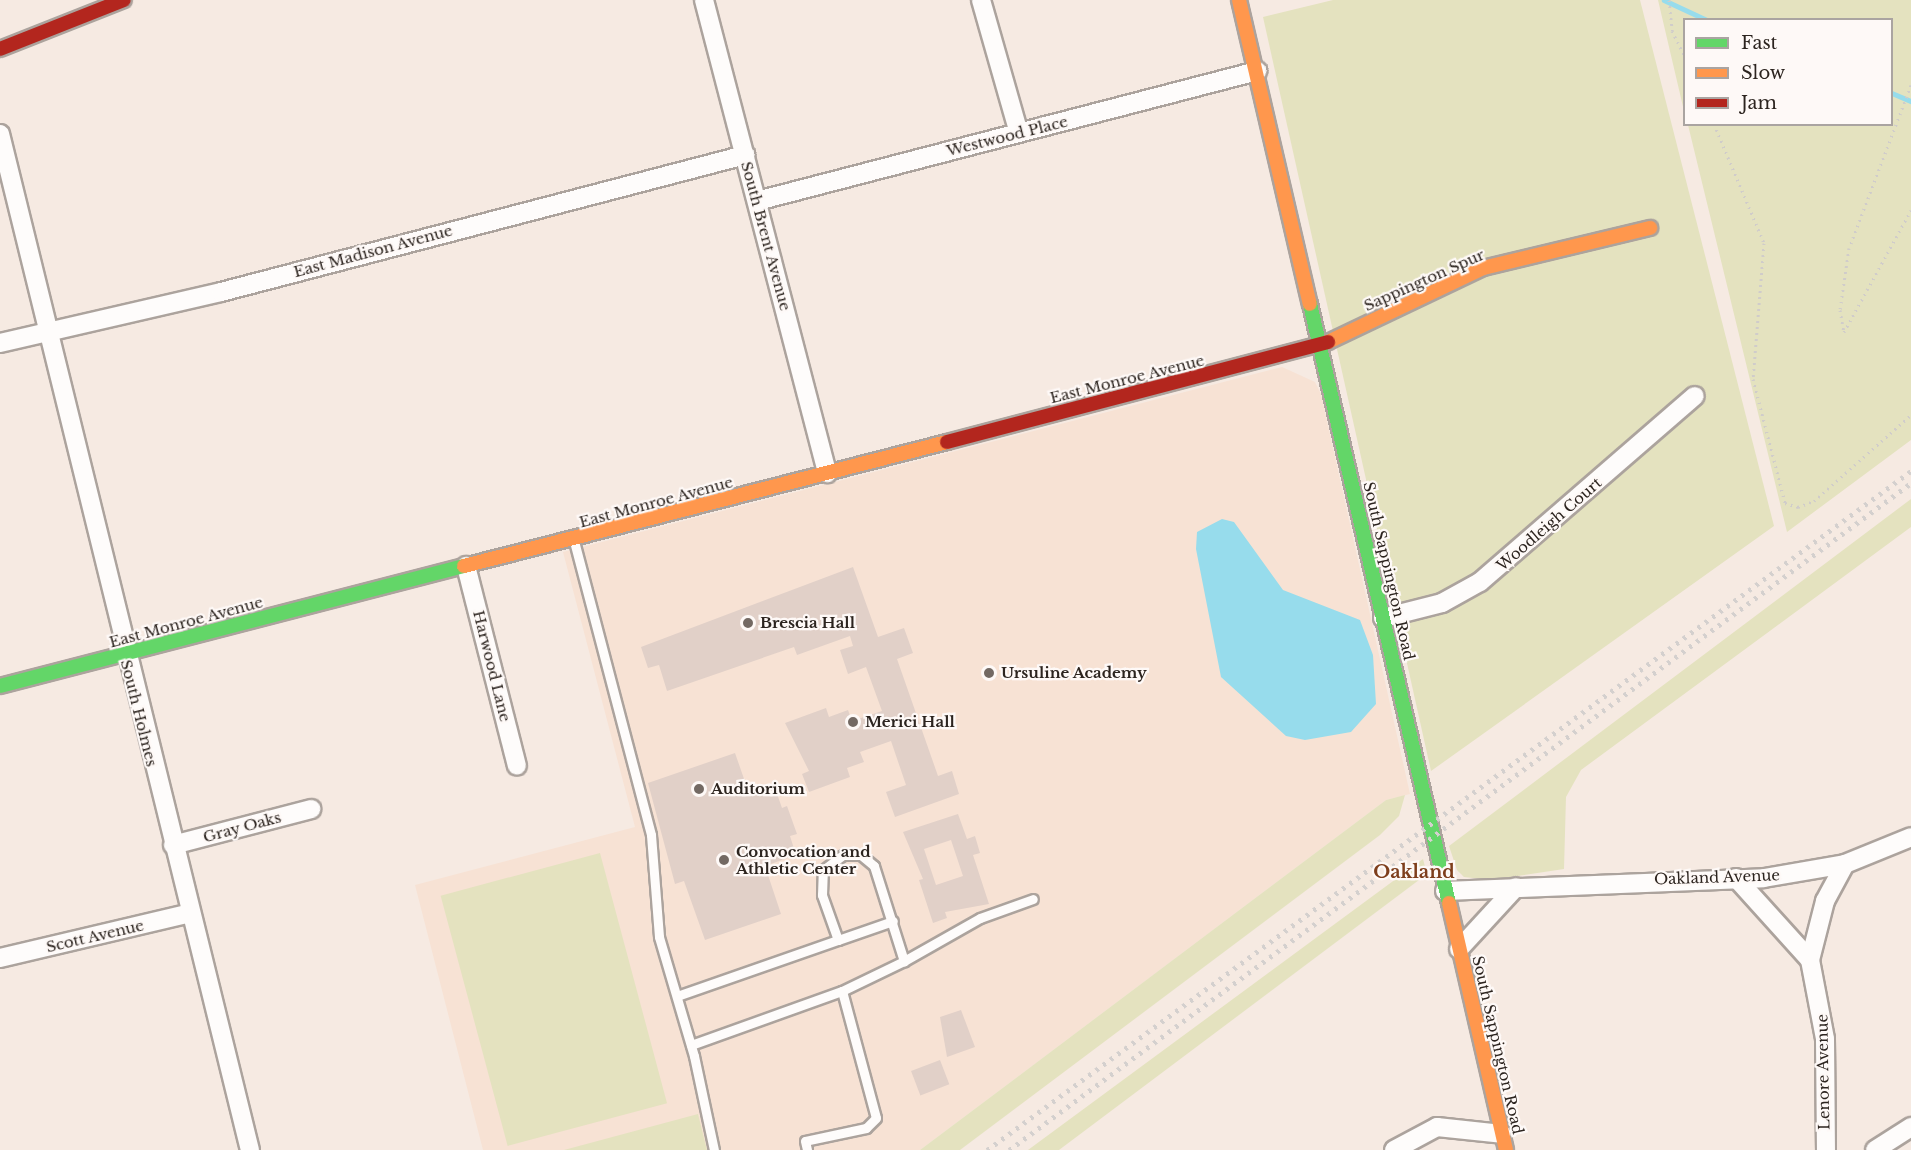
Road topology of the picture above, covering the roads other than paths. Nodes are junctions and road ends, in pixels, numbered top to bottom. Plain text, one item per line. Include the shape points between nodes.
1 (124, 0) edge
2 (704, 0) edge
3 (981, 0) edge
4 (1242, 1) edge
5 (0, 49) edge
6 (1257, 71) junction
7 (1019, 133) junction
8 (0, 134) edge
9 (745, 155) junction
10 (757, 201) junction
11 (1650, 228) dead end
12 (47, 335) junction
13 (0, 343) edge
14 (1320, 346) junction
15 (1695, 396) dead end
16 (827, 473) junction
17 (574, 542) junction
18 (466, 566) junction
19 (1383, 618) junction
20 (124, 656) junction
21 (0, 686) edge
22 (517, 766) dead end
23 (311, 809) dead end
24 (1911, 837) edge
25 (173, 845) junction
26 (1845, 864) junction
27 (1736, 879) junction
28 (1516, 887) junction
29 (1446, 891) junction
30 (1033, 899) dead end
31 (190, 913) junction
32 (893, 921) junction
33 (838, 940) junction
34 (1459, 948) junction
35 (0, 958) edge
36 (1810, 960) junction
37 (904, 961) junction
38 (842, 991) junction
39 (676, 996) junction
40 (691, 1045) junction
41 (1911, 1127) edge
42 (1504, 1142) edge
43 (250, 1150) edge
44 (714, 1150) edge
45 (807, 1150) edge
46 (1395, 1150) edge
47 (1826, 1150) edge
48 (1875, 1150) edge

1 - 5 street
2 - 9 street, South Brent Avenue
3 - 7 street
4 - 6 street, South Sappington Road
6 - 7 street, Westwood Place
6 - 14 street, South Sappington Road
7 - 10 street, Westwood Place
8 - 12 street, South Holmes
9 - 10 street, South Brent Avenue
9 - 12 street, East Madison Avenue
10 - 16 street, South Brent Avenue
11 - 14 street, Sappington Spur via 1483,268
12 - 13 street, East Madison Avenue
12 - 20 street, South Holmes
14 - 16 street, East Monroe Avenue
14 - 19 street, South Sappington Road
15 - 19 street, Woodleigh Court via 1480,582 1442,603
16 - 17 street, East Monroe Avenue
17 - 18 street, East Monroe Avenue
17 - 39 lane via 651,835 657,927
18 - 20 street, East Monroe Avenue
18 - 22 street, Harwood Lane
19 - 29 street, South Sappington Road
20 - 21 street, East Monroe Avenue
20 - 25 street, South Holmes
23 - 25 street, Gray Oaks
24 - 26 street, Oakland Avenue
25 - 31 street, South Holmes
26 - 27 street, Oakland Avenue
26 - 36 street, Lenore Avenue via 1825,901
27 - 28 street, Oakland Avenue
27 - 36 street
28 - 29 street, Oakland Avenue
28 - 34 street
29 - 34 street, South Sappington Road
30 - 37 lane via 980,918
31 - 35 street, Scott Avenue
31 - 43 street, South Holmes
32 - 33 lane
32 - 33 lane via 874,866 861,855 832,859 820,881
32 - 37 lane
33 - 39 lane
34 - 42 street, South Sappington Road
36 - 47 street, Lenore Avenue via 1826,1039
37 - 38 lane
38 - 40 lane
38 - 45 lane via 876,1118 866,1128 805,1142
39 - 40 lane
40 - 44 lane
41 - 48 street
42 - 46 street via 1437,1127

